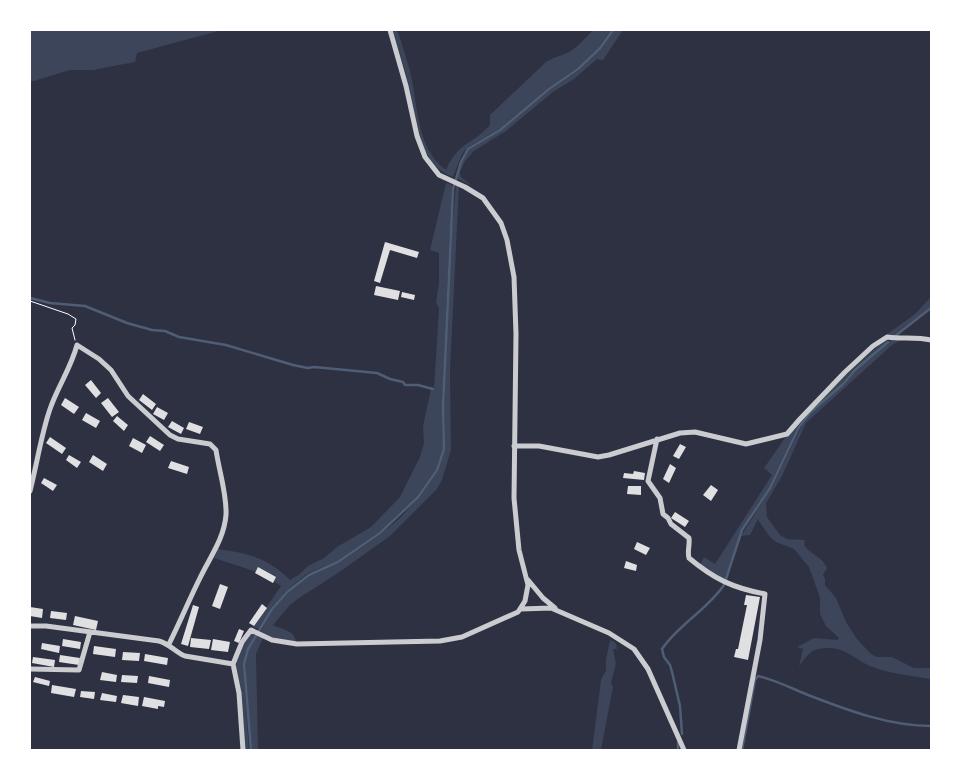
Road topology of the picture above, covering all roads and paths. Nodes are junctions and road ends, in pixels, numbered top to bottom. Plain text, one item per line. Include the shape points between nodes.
1 (390, 30) edge
2 (30, 301) edge
3 (931, 340) edge
4 (77, 345) junction
5 (657, 439) junction
6 (514, 446) junction
7 (30, 491) edge
8 (526, 579) junction
9 (521, 609) junction
10 (559, 612) junction
11 (30, 626) edge
12 (90, 632) junction
13 (169, 644) junction
14 (233, 664) junction
15 (30, 669) edge
16 (243, 750) edge
17 (684, 750) edge
18 (739, 750) edge

1 - 6 street via 420,147 439,175 478,194 487,202 501,223 507,240 514,277 516,334
2 - 4 path via 76,319 72,328
3 - 5 street via 887,337 873,346 787,434 779,438 746,444 695,432
4 - 7 street via 49,411
4 - 13 street via 111,370 128,396 170,435 210,444 216,450 226,504 222,535
5 - 6 street via 598,457 539,446
5 - 18 street via 648,481 660,498 663,514 689,538 689,558 719,580 765,594 760,640
6 - 8 street via 516,525
8 - 9 street via 527,596
8 - 10 street
9 - 10 street via 544,607
9 - 14 street via 462,636 440,641 310,645 284,642 251,630
10 - 17 street via 609,633 634,649 648,669
11 - 12 street
12 - 13 street
12 - 15 street via 79,670
13 - 14 street via 185,656
14 - 16 street via 239,693

